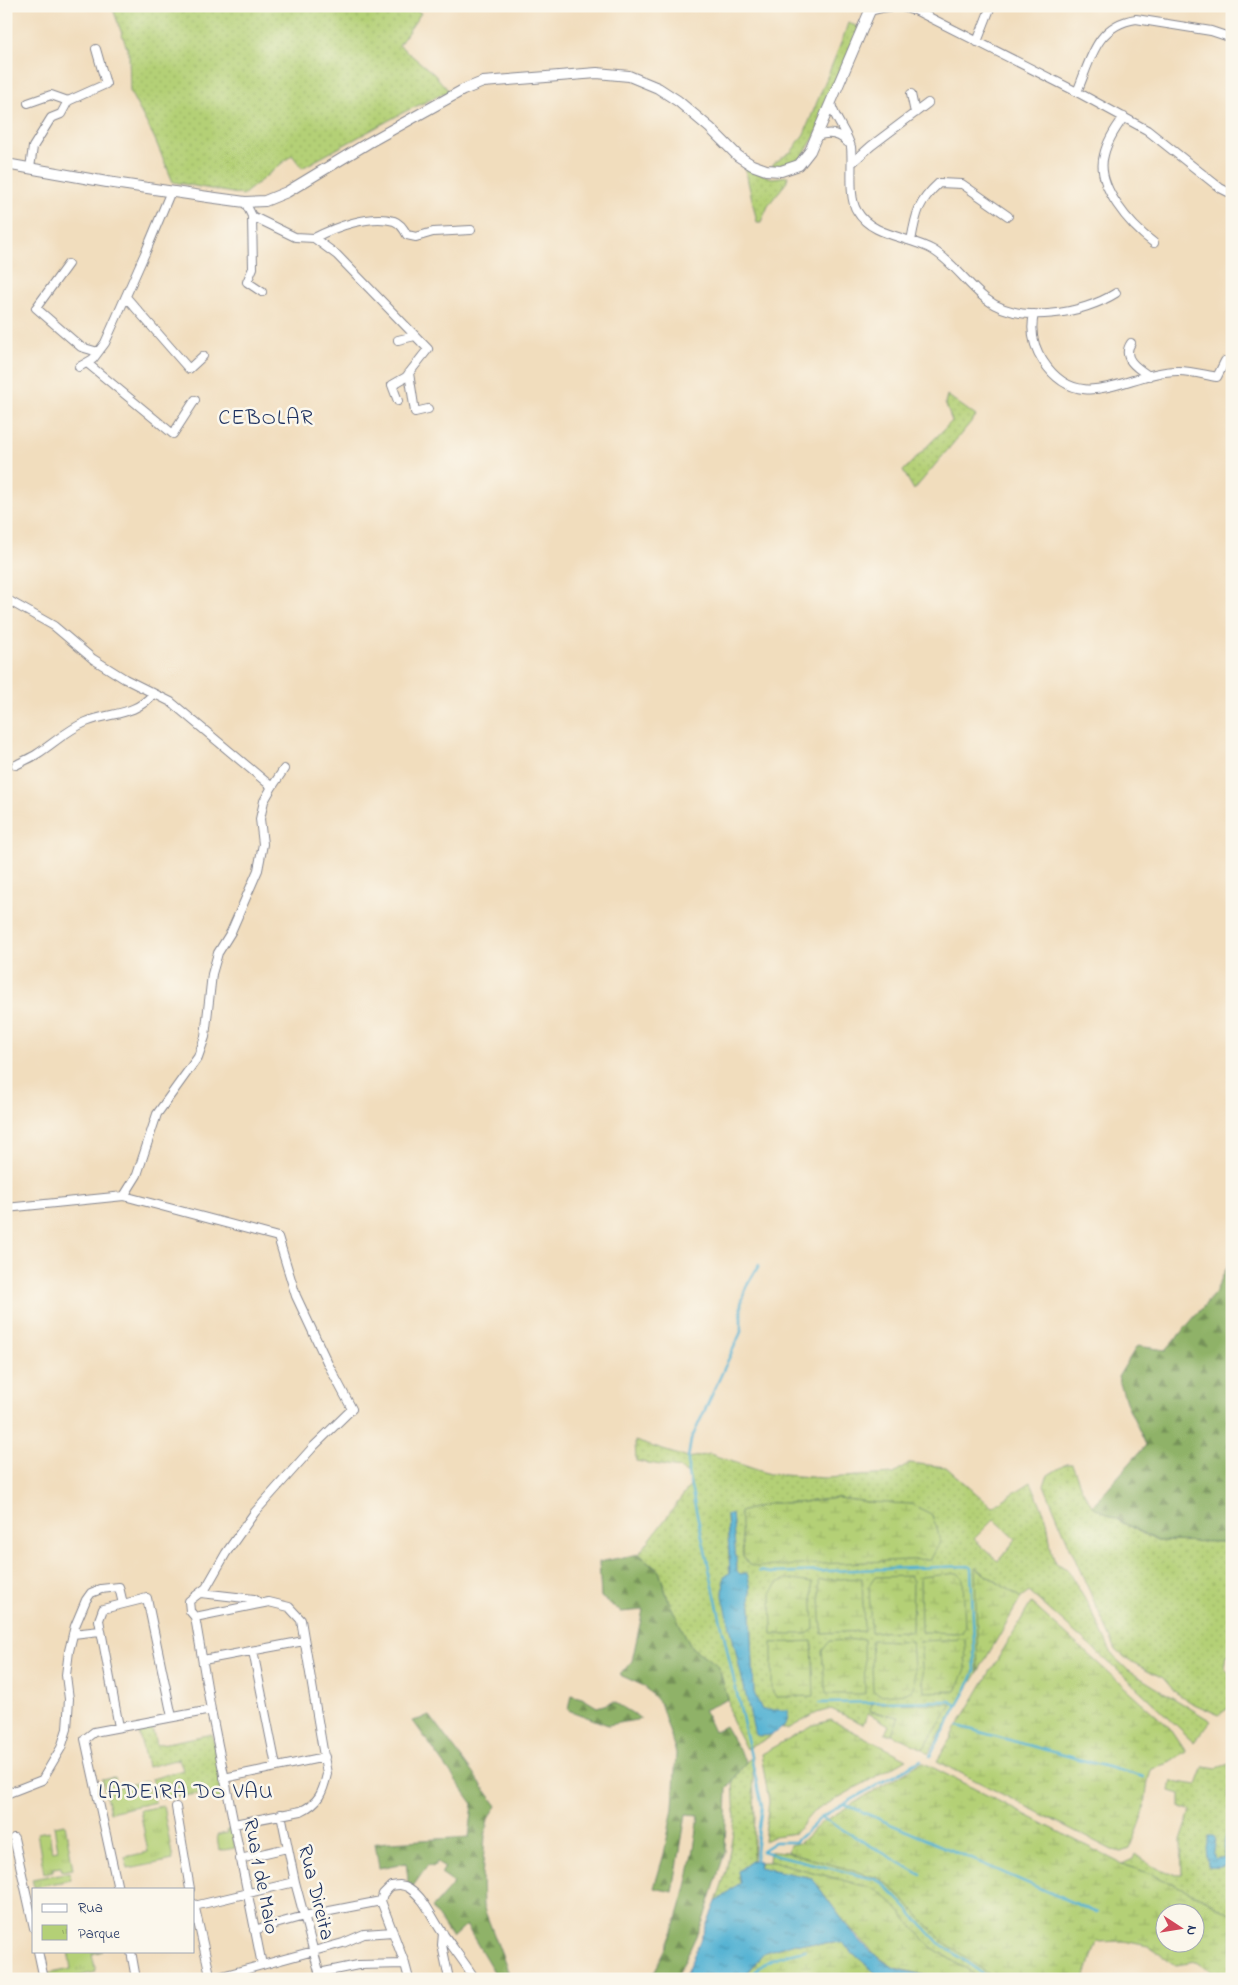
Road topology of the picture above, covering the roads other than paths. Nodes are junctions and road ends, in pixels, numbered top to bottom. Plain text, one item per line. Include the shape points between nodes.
1 (991, 6) edge
2 (910, 8) edge
3 (871, 9) edge
4 (1232, 38) edge
5 (977, 42) junction
6 (96, 49) dead end
7 (1076, 92) junction
8 (911, 94) dead end
9 (68, 101) junction
10 (28, 103) dead end
11 (928, 103) dead end
12 (831, 104) junction
13 (915, 113) junction
14 (1124, 117) junction
15 (817, 136) junction
16 (851, 147) junction
17 (852, 163) junction
18 (6, 164) edge
19 (30, 168) junction
20 (170, 190) junction
21 (1232, 194) edge
22 (245, 202) junction
23 (252, 216) junction
24 (1008, 216) dead end
25 (471, 230) dead end
26 (314, 238) junction
27 (911, 241) junction
28 (1154, 243) dead end
29 (68, 264) dead end
30 (262, 292) dead end
31 (1116, 292) dead end
32 (126, 297) junction
33 (1034, 314) junction
34 (415, 336) junction
35 (398, 340) dead end
36 (1131, 342) dead end
37 (98, 352) junction
38 (203, 356) dead end
39 (1225, 362) dead end
40 (87, 363) junction
41 (79, 367) dead end
42 (409, 374) junction
43 (1149, 376) junction
44 (195, 400) dead end
45 (398, 401) dead end
46 (428, 409) dead end
47 (7, 602) edge
48 (153, 694) junction
49 (16, 765) dead end
50 (284, 769) dead end
51 (272, 786) junction
52 (124, 1196) junction
53 (6, 1208) edge
54 (202, 1593) junction
55 (260, 1603) junction
56 (123, 1604) junction
57 (194, 1617) junction
58 (100, 1631) junction
59 (73, 1634) junction
60 (304, 1641) junction
61 (254, 1651) junction
62 (203, 1660) junction
63 (211, 1710) junction
64 (172, 1717) junction
65 (119, 1727) junction
66 (325, 1757) junction
67 (276, 1766) junction
68 (224, 1778) junction
69 (6, 1794) edge
70 (176, 1807) dead end
71 (281, 1814) junction
72 (234, 1824) junction
73 (14, 1838) dead end
74 (287, 1848) junction
75 (240, 1859) junction
76 (295, 1882) junction
77 (118, 1888) edge
78 (190, 1888) edge
79 (247, 1894) junction
80 (381, 1901) junction
81 (195, 1905) edge
82 (195, 1909) edge
83 (304, 1916) junction
84 (32, 1919) edge
85 (254, 1930) junction
86 (393, 1932) junction
87 (442, 1933) junction
88 (314, 1951) junction
89 (38, 1952) edge
90 (131, 1952) edge
91 (405, 1964) junction
92 (262, 1965) junction
93 (249, 1970) junction
94 (320, 1976) edge
95 (44, 1979) edge
96 (136, 1979) edge
97 (211, 1979) edge
98 (250, 1979) edge
99 (409, 1979) edge
100 (449, 1979) edge
101 (475, 1979) edge

1 - 5 street
2 - 3 street via 887,6
2 - 5 street
3 - 12 street
4 - 7 street via 1211,31 1125,20 1112,26 1103,36
5 - 7 street
6 - 9 street via 106,84
7 - 14 street
8 - 13 street
9 - 10 street via 50,95
9 - 19 street via 61,114 51,118 32,147
11 - 13 street
12 - 15 street
12 - 16 street via 834,117
13 - 17 street
14 - 21 street via 1147,130
14 - 28 street via 1113,132 1103,156 1103,172 1110,194 1125,215
15 - 16 street via 825,133 836,135
15 - 22 street via 799,164 781,171 766,170 752,166 738,156 678,101 629,76 596,73 484,82 368,143 287,192 265,201
16 - 17 street
17 - 27 street via 852,196 856,211 872,227
18 - 19 street
19 - 20 street
20 - 22 street
20 - 32 street
22 - 23 street
23 - 26 street via 295,237
23 - 30 street via 253,268 247,282
24 - 27 street via 962,184 939,182 924,196
25 - 26 street via 433,232 416,237 407,235 394,221 369,220
26 - 34 street via 337,255
27 - 33 street via 933,250 954,266 987,300 1014,311
29 - 37 street via 36,308 82,347
31 - 33 street via 1079,310
32 - 37 street
32 - 38 street via 189,369
33 - 43 street via 1031,326 1036,349 1048,368 1065,383 1088,390 1118,386
34 - 35 street
34 - 42 street via 428,349
36 - 43 street via 1127,348 1130,360
37 - 40 street
39 - 43 street via 1217,377 1178,371
40 - 41 street
40 - 44 street via 172,434
42 - 45 street via 392,384
42 - 46 street via 415,412
47 - 48 street via 54,626 93,659
48 - 49 street via 146,703 126,712 85,722
48 - 51 street via 171,702
50 - 51 street
51 - 52 street via 260,819 263,844 258,870 231,932 218,953 212,974 205,1037 198,1057 157,1114 137,1175
52 - 53 street
52 - 54 street via 278,1237 296,1296 352,1409 255,1512
54 - 55 street via 254,1599
54 - 57 street, Rua 1 de Maio via 189,1600
55 - 57 street
55 - 60 street via 290,1607 301,1620
56 - 58 street via 103,1609
56 - 59 street via 119,1587 101,1588 91,1593
56 - 64 street via 147,1598
57 - 62 street, Rua 1 de Maio
58 - 59 street
58 - 65 street
59 - 69 street via 66,1675 69,1699 67,1729 61,1748 42,1780
60 - 61 street
60 - 66 street
61 - 62 street
61 - 67 street
62 - 63 street, Rua 1 de Maio
63 - 64 street
63 - 68 street, Rua 1 de Maio
64 - 65 street
65 - 77 street via 94,1732 85,1739
66 - 67 street
66 - 71 street via 327,1774 323,1792 310,1807
67 - 68 street
68 - 72 street, Rua 1 de Maio
70 - 78 street
71 - 72 street
71 - 74 street, Rua Direita
72 - 75 street, Rua 1 de Maio
73 - 84 street
74 - 75 street
74 - 76 street, Rua Direita
75 - 79 street, Rua 1 de Maio
76 - 79 street
76 - 83 street, Rua Direita
79 - 81 street
79 - 85 street, Rua 1 de Maio
80 - 83 street
80 - 86 street
80 - 87 street via 391,1886 402,1884 422,1900
82 - 97 street
83 - 85 street
83 - 88 street, Rua Direita
85 - 92 street, Rua 1 de Maio
86 - 88 street via 364,1934
86 - 91 street
87 - 100 street
87 - 101 street
88 - 92 street
88 - 94 street, Rua Direita
89 - 95 street
90 - 96 street
91 - 94 street via 358,1965
91 - 99 street
92 - 93 street
93 - 97 street
93 - 98 street

